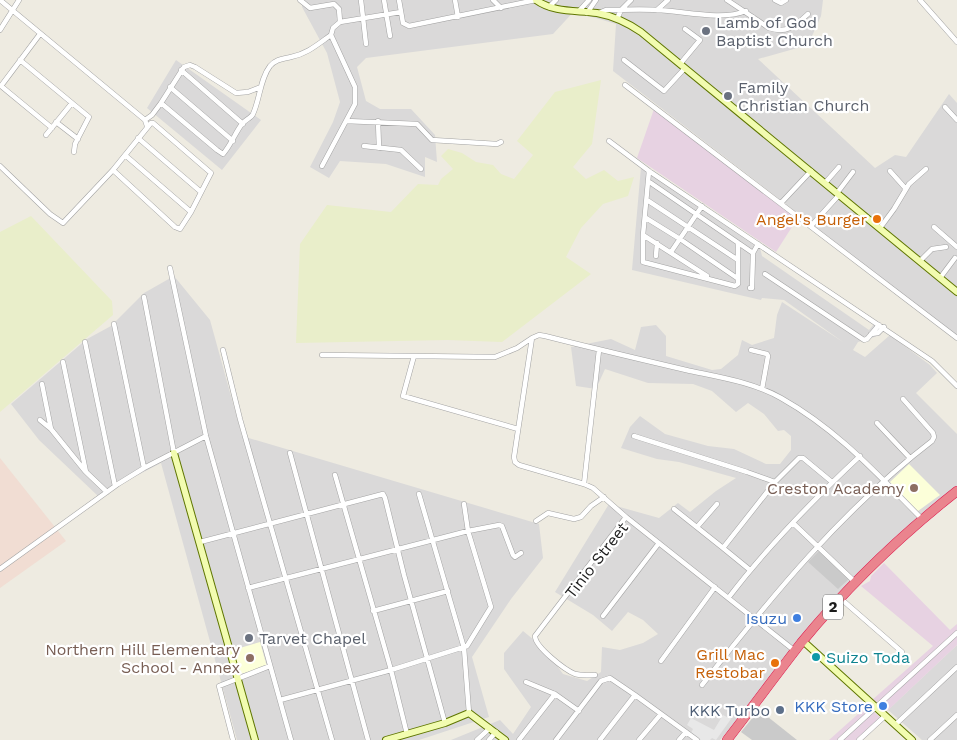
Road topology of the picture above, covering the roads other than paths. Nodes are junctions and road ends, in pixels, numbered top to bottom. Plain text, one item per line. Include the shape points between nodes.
1 (0, 0) edge
2 (19, 0) edge
3 (300, 0) edge
4 (361, 0) edge
5 (384, 0) edge
6 (400, 0) edge
7 (455, 0) edge
8 (493, 0) edge
9 (536, 0) edge
10 (556, 0) edge
11 (589, 0) edge
12 (596, 0) edge
13 (631, 0) edge
14 (668, 0) edge
15 (727, 0) edge
16 (775, 0) edge
17 (786, 0) edge
18 (920, 0) edge
19 (549, 7) junction
20 (501, 8) junction
21 (12, 10) junction
22 (621, 10) junction
23 (657, 10) junction
24 (579, 11) junction
25 (746, 11) junction
26 (402, 12) junction
27 (587, 12) junction
28 (387, 14) junction
29 (598, 14) junction
30 (808, 14) dead end
31 (458, 16) junction
32 (363, 19) junction
33 (617, 19) junction
34 (340, 22) junction
35 (685, 28) dead end
36 (0, 30) edge
37 (40, 34) junction
38 (331, 35) junction
39 (390, 36) dead end
40 (957, 42) edge
41 (366, 44) dead end
42 (20, 60) junction
43 (624, 60) dead end
44 (683, 66) junction
45 (181, 70) junction
46 (625, 85) dead end
47 (1, 87) edge
48 (170, 87) junction
49 (261, 87) junction
50 (72, 103) junction
51 (161, 103) junction
52 (945, 107) dead end
53 (145, 120) junction
54 (346, 120) junction
55 (957, 120) edge
56 (378, 121) junction
57 (56, 122) junction
58 (243, 124) junction
59 (147, 126) junction
60 (52, 128) junction
61 (46, 135) dead end
62 (138, 138) junction
63 (78, 139) junction
64 (232, 141) junction
65 (609, 141) dead end
66 (501, 142) dead end
67 (364, 146) dead end
68 (379, 148) junction
69 (74, 152) dead end
70 (125, 155) junction
71 (0, 166) edge
72 (322, 166) dead end
73 (838, 167) dead end
74 (421, 169) dead end
75 (926, 169) dead end
76 (113, 170) junction
77 (890, 170) dead end
78 (649, 171) junction
79 (811, 171) junction
80 (853, 172) dead end
81 (648, 181) junction
82 (825, 183) junction
83 (906, 189) junction
84 (201, 192) junction
85 (838, 194) junction
86 (647, 200) junction
87 (782, 203) junction
88 (702, 206) junction
89 (191, 212) junction
90 (696, 214) junction
91 (646, 218) junction
92 (811, 226) junction
93 (688, 227) junction
94 (934, 227) dead end
95 (880, 228) junction
96 (643, 235) junction
97 (680, 239) junction
98 (657, 243) junction
99 (738, 243) junction
100 (758, 244) junction
101 (946, 247) dead end
102 (957, 247) edge
103 (671, 252) junction
104 (753, 253) junction
105 (656, 256) dead end
106 (955, 258) dead end
107 (738, 260) junction
108 (920, 261) junction
109 (170, 268) dead end
110 (765, 274) dead end
111 (737, 278) junction
112 (940, 278) junction
113 (710, 279) junction
114 (750, 288) dead end
115 (957, 292) edge
116 (144, 297) dead end
117 (114, 324) dead end
118 (882, 326) junction
119 (532, 338) junction
120 (957, 338) edge
121 (85, 342) dead end
122 (223, 350) dead end
123 (599, 350) junction
124 (751, 350) dead end
125 (322, 355) dead end
126 (414, 356) junction
127 (63, 362) dead end
128 (42, 384) dead end
129 (957, 386) edge
130 (762, 389) junction
131 (903, 399) dead end
132 (40, 420) dead end
133 (877, 423) dead end
134 (51, 429) junction
135 (518, 429) junction
136 (206, 436) junction
137 (634, 436) dead end
138 (174, 453) junction
139 (290, 453) dead end
140 (860, 456) junction
141 (910, 458) junction
142 (144, 468) junction
143 (86, 472) junction
144 (335, 475) dead end
145 (884, 481) junction
146 (775, 482) junction
147 (832, 482) junction
148 (584, 484) junction
149 (115, 486) junction
150 (957, 491) edge
151 (107, 492) junction
152 (419, 494) dead end
153 (604, 497) junction
154 (344, 504) junction
155 (464, 504) dead end
156 (717, 504) dead end
157 (674, 509) dead end
158 (306, 514) junction
159 (626, 517) junction
160 (922, 520) junction
161 (536, 521) dead end
162 (270, 523) junction
163 (793, 523) junction
164 (697, 527) junction
165 (468, 531) junction
166 (232, 534) junction
167 (433, 541) junction
168 (200, 542) junction
169 (659, 543) junction
170 (818, 546) junction
171 (723, 548) junction
172 (398, 549) junction
173 (521, 553) dead end
174 (359, 559) junction
175 (320, 568) junction
176 (0, 569) edge
177 (750, 570) junction
178 (285, 578) junction
179 (856, 582) junction
180 (715, 586) junction
181 (248, 588) junction
182 (448, 591) junction
183 (729, 597) junction
184 (840, 598) junction
185 (412, 602) junction
186 (374, 611) junction
187 (603, 616) dead end
188 (755, 618) junction
189 (957, 633) edge
190 (803, 641) junction
191 (464, 648) junction
192 (795, 651) junction
193 (902, 652) dead end
194 (428, 659) junction
195 (661, 661) dead end
196 (270, 666) junction
197 (956, 669) edge
198 (391, 670) junction
199 (595, 675) dead end
200 (238, 678) junction
201 (352, 681) junction
202 (526, 682) dead end
203 (702, 685) dead end
204 (317, 689) junction
205 (555, 694) junction
206 (636, 695) junction
207 (280, 700) junction
208 (876, 708) junction
209 (579, 711) junction
210 (469, 713) junction
211 (661, 714) junction
212 (957, 715) edge
213 (885, 716) junction
214 (445, 723) junction
215 (895, 726) junction
216 (490, 728) junction
217 (496, 732) junction
218 (686, 732) junction
219 (407, 734) junction
220 (233, 740) edge
221 (255, 740) edge
222 (291, 740) edge
223 (332, 740) edge
224 (368, 740) edge
225 (386, 740) edge
226 (477, 740) edge
227 (489, 740) edge
228 (505, 740) edge
229 (519, 740) edge
230 (556, 740) edge
231 (600, 740) edge
232 (639, 740) edge
233 (679, 740) edge
234 (697, 740) edge
235 (727, 740) edge
236 (840, 740) edge
237 (859, 740) edge
238 (912, 740) edge
239 (930, 740) edge

1 - 21 street
2 - 21 street
3 - 34 street via 310,8 334,4 339,8
4 - 32 street
5 - 28 street
6 - 26 street
7 - 31 street
8 - 20 street
9 - 19 street
9 - 20 street
10 - 19 street
11 - 24 street
12 - 27 street
13 - 22 street
14 - 23 street
15 - 25 street
16 - 17 street via 781,3
18 - 40 street
19 - 24 street
20 - 31 street
21 - 36 street
21 - 37 street
22 - 23 street
22 - 29 street via 606,10
22 - 33 street
23 - 25 street via 697,14 738,14
24 - 27 street
25 - 30 street via 769,28 784,31
26 - 28 street
26 - 31 street via 403,23 409,26
27 - 29 street
28 - 32 street
28 - 39 street
29 - 33 street
32 - 34 street
32 - 41 street
33 - 44 street via 641,32
34 - 38 street
35 - 44 street via 700,40
37 - 42 street
37 - 53 street
38 - 49 street via 307,53 282,58 271,65
38 - 54 street via 355,87 355,104
42 - 47 street
42 - 50 street
43 - 44 street via 664,91
44 - 79 street
45 - 48 street
45 - 49 street via 186,66 195,67 236,92
45 - 58 street
46 - 87 street
47 - 60 street
48 - 51 street
48 - 64 street
49 - 58 street via 253,115
50 - 57 street
50 - 63 street via 89,118
51 - 53 street
51 - 64 street via 220,153 224,153
52 - 55 street
53 - 59 street
54 - 56 street
54 - 72 street
56 - 66 street via 417,124 432,140
56 - 68 street
57 - 60 street
57 - 63 street
58 - 64 street
59 - 62 street
59 - 84 street via 153,123 210,171
60 - 61 street
62 - 70 street
62 - 84 street
63 - 69 street
65 - 78 street
67 - 68 street
68 - 74 street via 401,150
70 - 76 street
70 - 89 street
71 - 76 street via 63,223
73 - 82 street
75 - 83 street
76 - 89 street via 175,227 182,227
77 - 83 street
78 - 81 street
78 - 88 street
79 - 82 street
79 - 87 street
80 - 85 street
81 - 86 street
81 - 90 street
82 - 85 street
83 - 95 street
84 - 89 street
85 - 92 street
85 - 95 street
86 - 91 street
86 - 93 street
87 - 92 street
88 - 90 street
88 - 100 street
90 - 93 street
90 - 99 street
91 - 96 street
91 - 97 street
92 - 120 street
93 - 97 street
93 - 107 street
94 - 102 street
95 - 108 street
96 - 98 street
96 - 113 street via 643,262
97 - 103 street
97 - 111 street
98 - 103 street
98 - 105 street
99 - 104 street
99 - 107 street
100 - 104 street
100 - 118 street
101 - 108 street via 932,249
103 - 113 street
104 - 114 street
106 - 112 street
107 - 111 street
108 - 112 street
109 - 136 street
110 - 118 street via 860,338 867,339 878,333
111 - 113 street via 735,286
112 - 115 street
116 - 138 street
117 - 142 street
118 - 129 street via 932,361
119 - 123 street via 540,335
119 - 126 street via 495,357
119 - 135 street
121 - 149 street
122 - 162 street
123 - 130 street
123 - 148 street
124 - 130 street via 768,356
125 - 126 street
126 - 135 street via 403,396
127 - 143 street
128 - 134 street
130 - 140 street via 816,420
131 - 141 street via 930,428 934,437
132 - 134 street
133 - 141 street
134 - 143 street
135 - 148 street via 514,457 519,465
136 - 138 street
136 - 166 street
137 - 146 street
138 - 142 street
138 - 168 street
139 - 158 street
140 - 145 street
140 - 147 street
141 - 145 street
142 - 149 street
143 - 151 street
144 - 154 street
145 - 160 street
145 - 170 street
146 - 147 street via 799,458
146 - 171 street
147 - 163 street
148 - 153 street
149 - 151 street
150 - 160 highway, 2
151 - 176 street
152 - 167 street
153 - 159 street
153 - 161 street via 581,517 574,519 548,513
154 - 158 street
154 - 172 street via 383,494
154 - 174 street
155 - 165 street
156 - 164 street
157 - 164 street
158 - 162 street
158 - 175 street
159 - 169 street, Tinio Street
159 - 199 street, Tinio Street via 535,636 537,643 568,670 583,676
160 - 179 highway, 2
162 - 166 street
162 - 178 street
163 - 170 street
163 - 177 street
164 - 171 street
165 - 167 street
165 - 173 street via 501,526 513,555
165 - 191 street via 491,607
166 - 168 street
166 - 181 street
167 - 172 street
167 - 182 street
168 - 200 street
169 - 180 street, Tinio Street
169 - 187 street
170 - 179 street
170 - 188 street
171 - 177 street
172 - 174 street
172 - 185 street
174 - 175 street
174 - 186 street
175 - 178 street
175 - 201 street
177 - 183 street
178 - 181 street
178 - 204 street
179 - 184 highway, 2
180 - 183 street, Tinio Street
180 - 195 street
181 - 196 street
182 - 185 street
182 - 191 street
183 - 188 street, Tinio Street
184 - 190 highway, 2
184 - 193 street
185 - 186 street
185 - 194 street
186 - 198 street
188 - 192 street, Tinio Street
188 - 203 street
189 - 208 street
190 - 192 highway, 2
190 - 208 street
191 - 194 street
191 - 210 street
192 - 235 highway, 2
194 - 198 street
194 - 214 street
196 - 200 street
196 - 207 street
197 - 215 street
198 - 201 street
198 - 219 street
200 - 220 street via 219,686
200 - 221 street
201 - 204 street
201 - 224 street
202 - 205 street
204 - 207 street
204 - 223 street
205 - 209 street
205 - 229 street
206 - 209 street via 610,678 601,681
206 - 211 street
206 - 231 street
207 - 222 street
208 - 213 street
208 - 236 street
209 - 230 street
210 - 214 street
210 - 216 street
211 - 218 street
211 - 232 street
212 - 239 street
213 - 215 street
213 - 237 street
214 - 219 street
215 - 238 street
216 - 217 street
216 - 226 street
217 - 227 street
217 - 228 street
218 - 233 street
218 - 234 street
219 - 225 street

